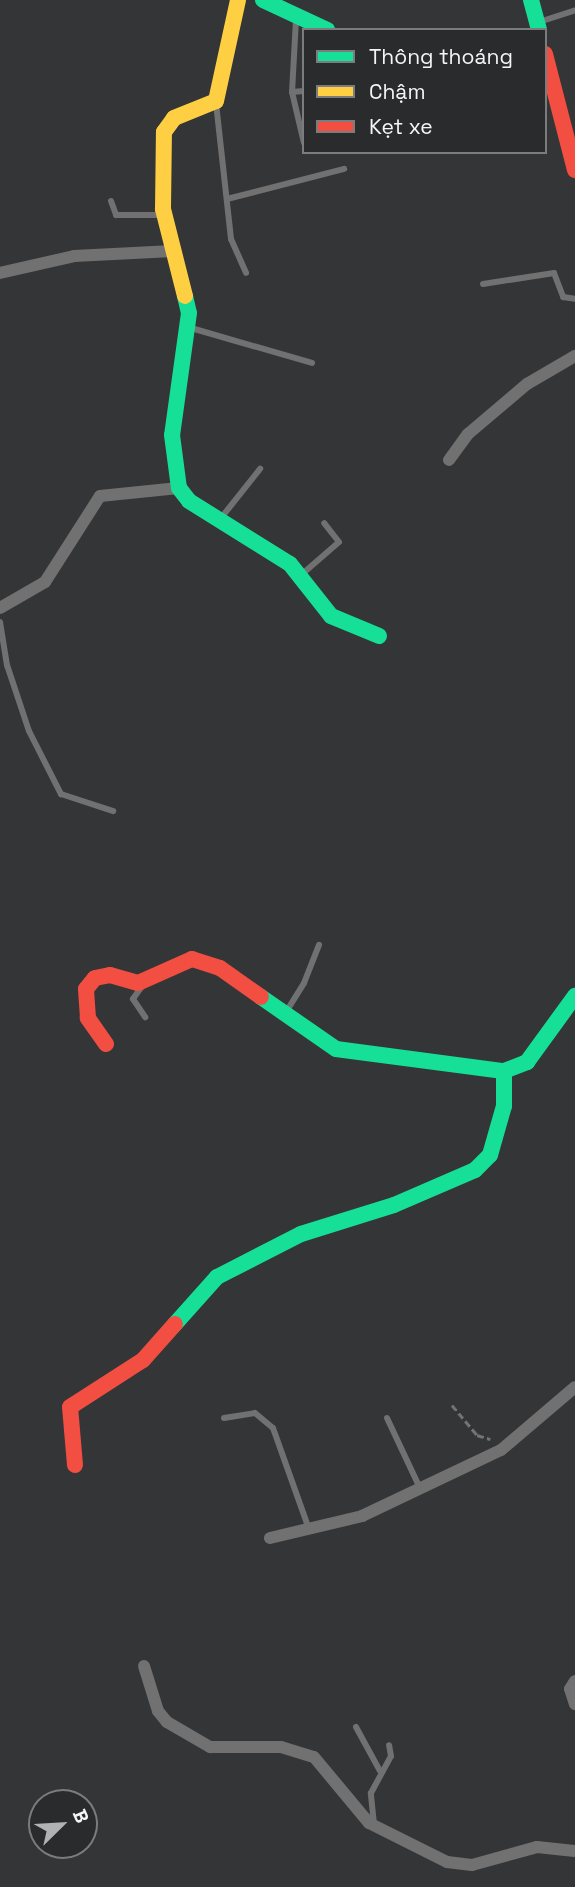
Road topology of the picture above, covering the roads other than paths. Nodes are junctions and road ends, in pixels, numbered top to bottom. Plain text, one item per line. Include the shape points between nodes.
1 (238, 0) edge
2 (263, 0) edge
3 (531, 0) edge
4 (575, 10) edge
5 (296, 17) junction
6 (538, 26) edge
7 (322, 28) edge
8 (547, 69) edge
9 (302, 91) edge
10 (292, 92) junction
11 (550, 92) edge
12 (216, 101) junction
13 (302, 134) edge
14 (344, 169) dead end
15 (575, 170) edge
16 (227, 199) junction
17 (111, 201) dead end
18 (163, 215) junction
19 (173, 251) junction
20 (246, 273) dead end
21 (0, 274) edge
22 (483, 284) dead end
23 (575, 299) edge
24 (189, 327) junction
25 (575, 356) edge
26 (312, 363) dead end
27 (449, 460) dead end
28 (260, 469) dead end
29 (179, 488) junction
30 (220, 520) junction
31 (324, 523) dead end
32 (301, 575) junction
33 (0, 608) edge
34 (0, 622) edge
35 (379, 636) dead end
36 (113, 811) dead end
37 (319, 945) dead end
38 (149, 978) junction
39 (575, 996) edge
40 (285, 1014) junction
41 (145, 1017) dead end
42 (106, 1044) dead end
43 (504, 1071) junction
44 (575, 1387) edge
45 (224, 1418) dead end
46 (387, 1418) dead end
47 (75, 1465) dead end
48 (421, 1488) junction
49 (309, 1529) junction
50 (270, 1538) dead end
51 (144, 1667) dead end
52 (575, 1681) edge
53 (575, 1704) edge
54 (356, 1727) dead end
55 (388, 1745) dead end
56 (380, 1771) junction
57 (374, 1826) junction
58 (575, 1851) edge

1 - 12 street
2 - 5 street
3 - 6 street
4 - 6 lane
5 - 7 street
5 - 10 lane
8 - 11 street
9 - 10 lane
10 - 13 lane
11 - 15 street
12 - 16 lane
12 - 18 street via 167,123
14 - 16 lane
16 - 20 lane via 231,239
17 - 18 lane via 116,215
18 - 19 street
19 - 21 street via 74,256
19 - 24 street via 187,298
22 - 23 lane via 554,273 563,297
24 - 26 lane
24 - 29 street via 172,435
25 - 27 street via 527,384 468,434
28 - 30 lane
29 - 30 street via 188,501
29 - 33 street via 100,496 45,582
30 - 32 street via 281,557
31 - 32 lane via 339,542
32 - 35 street via 331,616
34 - 36 lane via 7,665 29,731 61,794
37 - 40 lane
38 - 40 street via 178,963 206,961
38 - 41 lane via 133,999
38 - 42 street via 130,983 102,975 89,985 88,1018
39 - 43 street via 527,1062
40 - 43 street via 322,1041 351,1054
43 - 47 street via 504,1106 490,1155 475,1170 394,1205 301,1234 217,1277 143,1360 70,1407
44 - 48 street via 512,1444
45 - 49 lane via 255,1413 273,1428
46 - 48 lane
48 - 49 street via 362,1516
49 - 50 street
51 - 57 street via 158,1711 167,1722 210,1748 281,1747 314,1757
52 - 53 street via 570,1689
54 - 56 lane
55 - 56 lane via 391,1756
56 - 57 lane via 371,1793
57 - 58 street via 459,1866 523,1849

